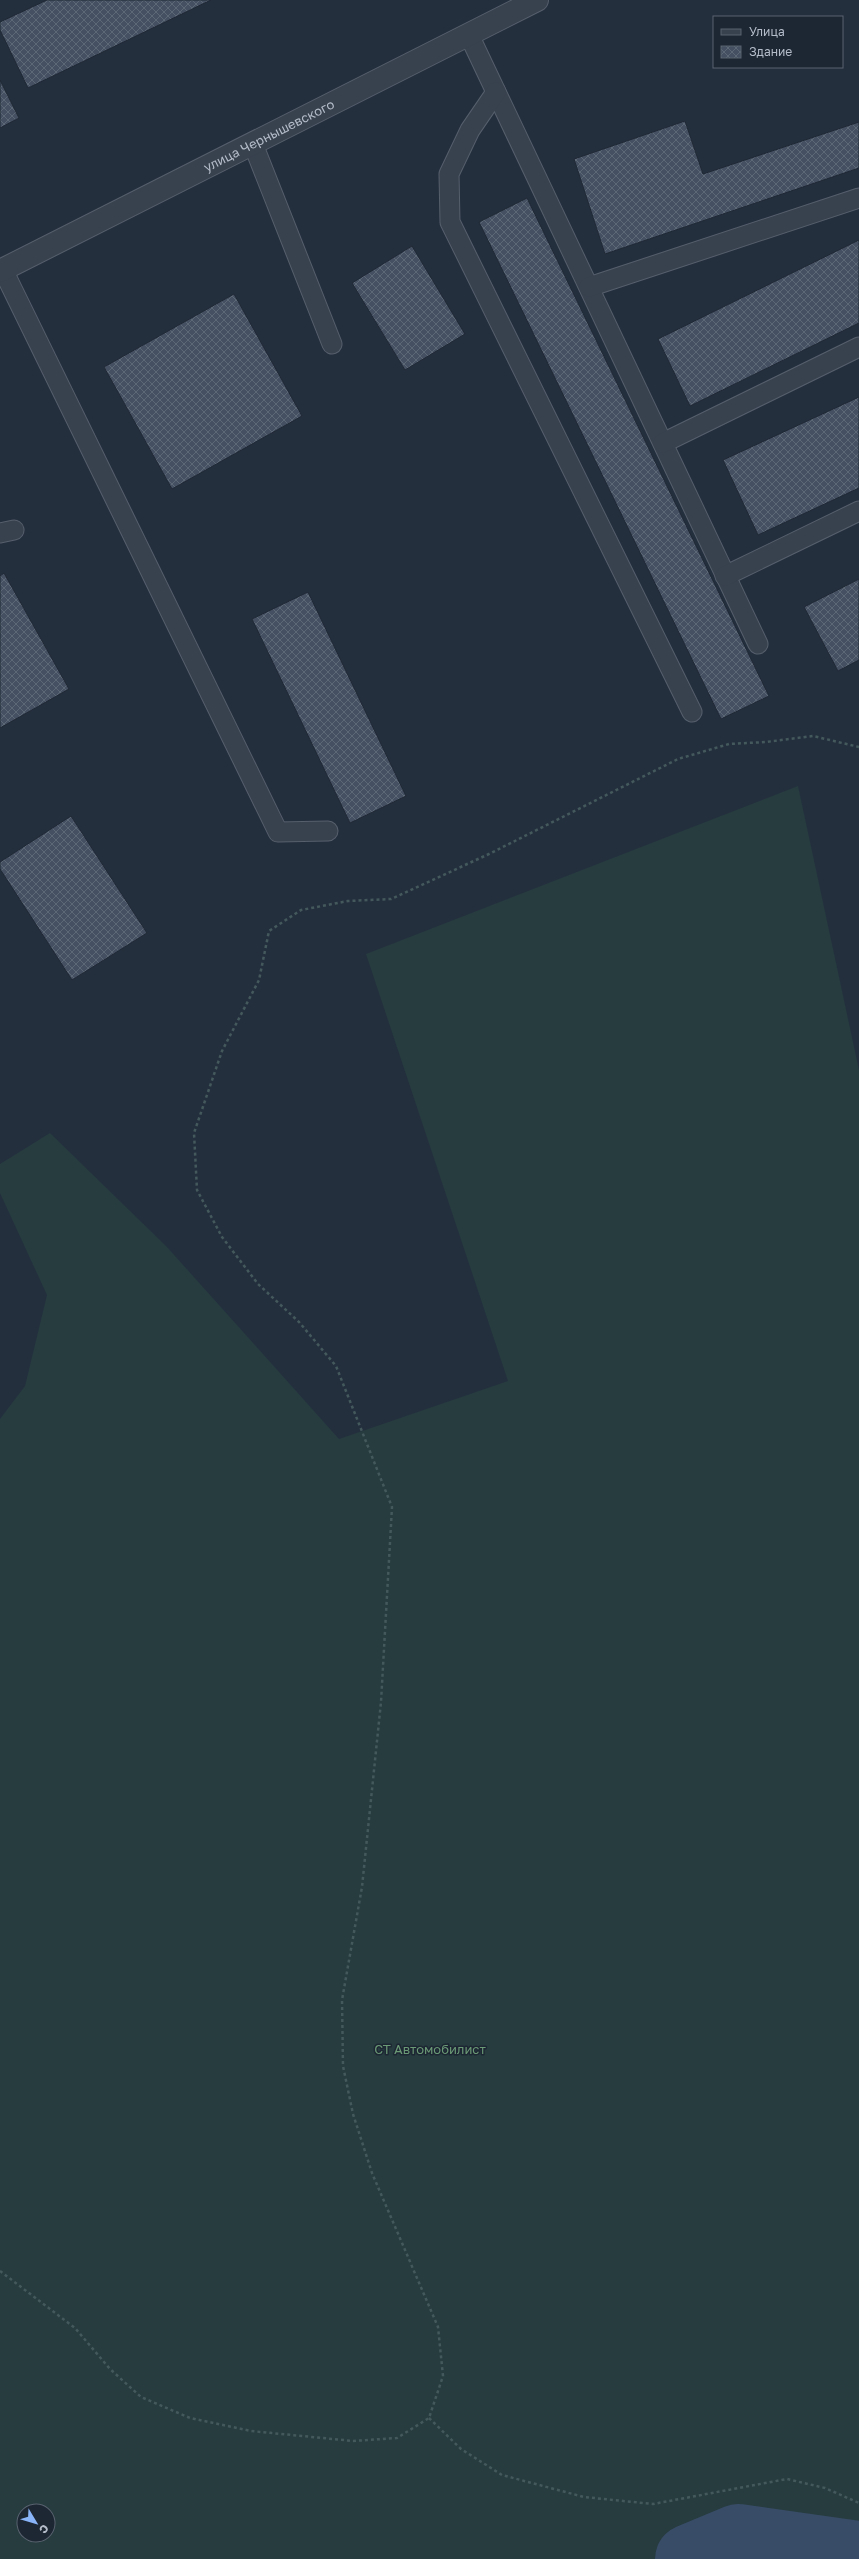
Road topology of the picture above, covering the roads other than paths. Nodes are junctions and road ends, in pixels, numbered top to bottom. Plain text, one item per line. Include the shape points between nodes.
1 (537, 0) edge
2 (470, 35) junction
3 (496, 92) junction
4 (253, 144) junction
5 (859, 198) edge
6 (2, 270) edge
7 (589, 288) junction
8 (332, 344) dead end
9 (859, 347) edge
10 (663, 443) junction
11 (859, 511) edge
12 (726, 576) junction
13 (758, 644) dead end
14 (692, 712) dead end
15 (328, 831) dead end

1 - 2 street, улица Чернышевского
2 - 3 lane
2 - 4 street, улица Чернышевского
3 - 7 lane
3 - 14 lane via 470,130 449,174 450,222
4 - 6 street, улица Чернышевского
4 - 8 lane
5 - 7 lane
6 - 15 lane via 278,832
7 - 10 lane
9 - 10 lane
10 - 12 lane
11 - 12 lane
12 - 13 lane

